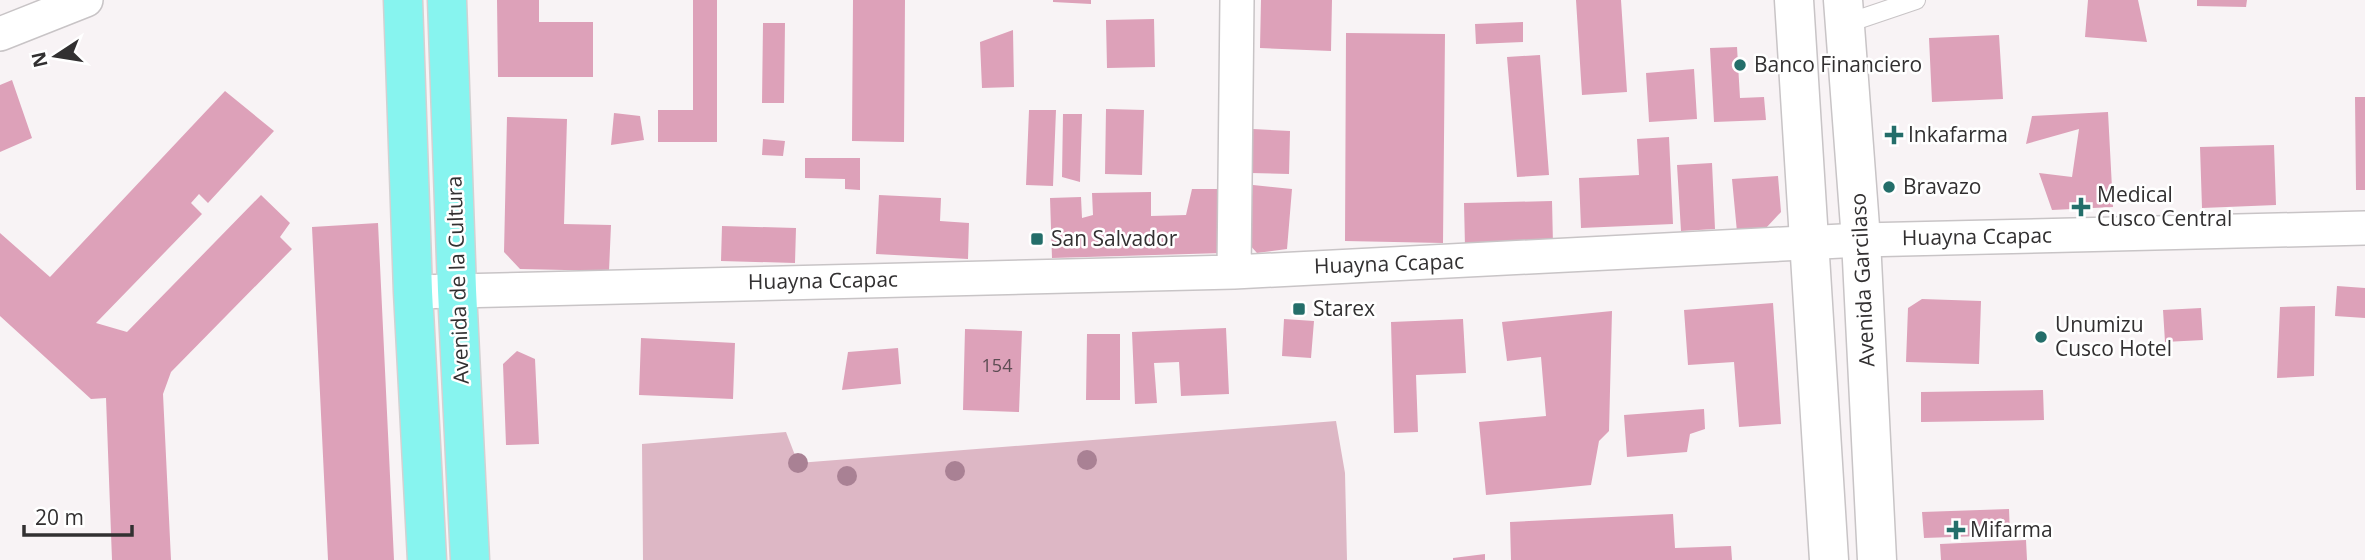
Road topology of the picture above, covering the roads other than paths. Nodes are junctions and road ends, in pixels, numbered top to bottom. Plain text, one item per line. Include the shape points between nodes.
1 (86, 0) edge
2 (403, 0) edge
3 (447, 0) edge
4 (1237, 0) edge
5 (1794, 0) edge
6 (1916, 0) edge
7 (1844, 12) edge
8 (0, 34) edge
9 (2365, 228) edge
10 (1861, 240) junction
11 (1809, 242) junction
12 (1234, 272) junction
13 (457, 290) junction
14 (413, 292) junction
15 (427, 560) edge
16 (470, 560) edge
17 (1829, 560) edge
18 (1877, 560) edge

1 - 8 street
2 - 14 main road, Avenida de la Cultura
3 - 13 main road, Avenida de la Cultura
4 - 12 street
5 - 11 main road
6 - 7 lane
7 - 10 main road, Avenida Garcilaso
9 - 10 street, Huayna Ccapac
10 - 11 street, Huayna Ccapac
10 - 18 main road, Avenida Garcilaso
11 - 12 street, Huayna Ccapac
11 - 17 main road
12 - 13 street, Huayna Ccapac
13 - 14 street, Huayna Ccapac
13 - 16 main road, Avenida de la Cultura
14 - 15 main road, Avenida de la Cultura

